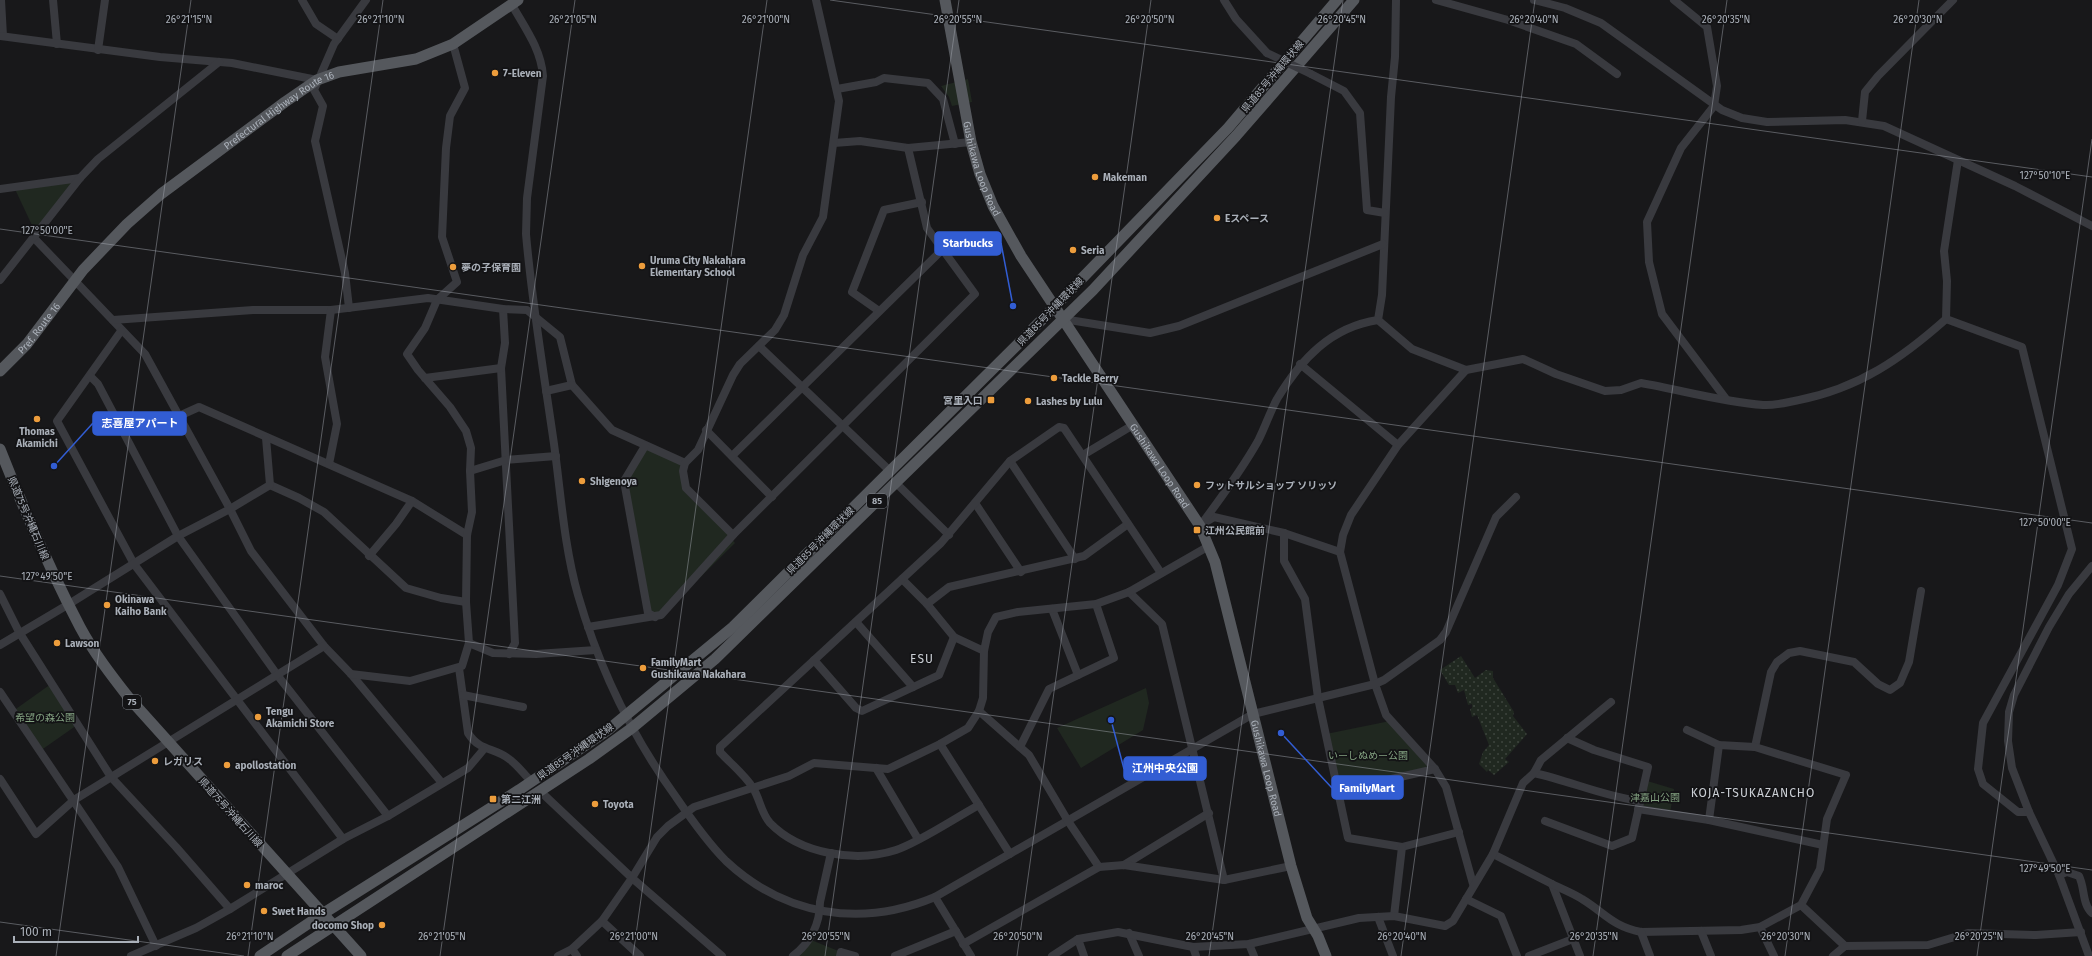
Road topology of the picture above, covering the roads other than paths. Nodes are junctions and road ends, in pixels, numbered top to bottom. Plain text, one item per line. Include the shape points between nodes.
1 (1, 0) edge
2 (53, 0) edge
3 (106, 0) edge
4 (302, 0) edge
5 (366, 0) edge
6 (816, 0) edge
7 (945, 0) edge
8 (1224, 0) edge
9 (1337, 0) edge
10 (1354, 0) edge
11 (1396, 0) edge
12 (1436, 0) edge
13 (1534, 0) edge
14 (1674, 0) edge
15 (1953, 0) edge
16 (515, 2) edge
17 (1, 36) edge
18 (338, 39) junction
19 (57, 44) junction
20 (453, 44) junction
21 (98, 50) junction
22 (219, 62) junction
23 (1617, 74) dead end
24 (317, 80) junction
25 (837, 89) junction
26 (1714, 106) junction
27 (1862, 121) junction
28 (834, 142) junction
29 (971, 142) junction
30 (954, 144) junction
31 (908, 148) junction
32 (1958, 160) junction
33 (80, 178) junction
34 (0, 189) edge
35 (922, 202) junction
36 (1384, 213) junction
37 (2092, 226) edge
38 (34, 238) junction
39 (1383, 244) junction
40 (943, 249) junction
41 (0, 280) edge
42 (75, 281) junction
43 (436, 300) junction
44 (1055, 306) junction
45 (349, 308) junction
46 (503, 309) junction
47 (331, 310) junction
48 (879, 311) junction
49 (536, 319) junction
50 (1063, 319) junction
51 (1946, 319) junction
52 (113, 320) junction
53 (1378, 320) junction
54 (121, 331) junction
55 (760, 346) junction
56 (1300, 364) junction
57 (501, 368) junction
58 (1, 370) edge
59 (1466, 370) junction
60 (90, 376) junction
61 (424, 378) junction
62 (572, 385) junction
63 (802, 388) junction
64 (546, 390) junction
65 (1726, 399) junction
66 (179, 416) junction
67 (1133, 425) junction
68 (842, 426) junction
69 (706, 430) junction
70 (266, 438) junction
71 (1398, 445) junction
72 (644, 446) junction
73 (1083, 455) junction
74 (1, 456) edge
75 (556, 456) junction
76 (732, 456) junction
77 (506, 460) junction
78 (1010, 461) junction
79 (685, 463) junction
80 (329, 464) junction
81 (470, 471) junction
82 (890, 471) junction
83 (896, 483) junction
84 (270, 485) junction
85 (772, 497) junction
86 (1516, 497) dead end
87 (412, 501) junction
88 (975, 503) junction
89 (230, 509) junction
90 (1128, 524) junction
91 (1200, 526) junction
92 (1284, 533) junction
93 (949, 534) junction
94 (467, 535) junction
95 (733, 535) junction
96 (178, 536) junction
97 (1209, 546) junction
98 (1340, 552) junction
99 (369, 556) junction
100 (1075, 559) junction
101 (134, 564) junction
102 (2092, 566) edge
103 (1021, 572) junction
104 (1161, 573) junction
105 (902, 579) junction
106 (1921, 591) dead end
107 (1129, 592) junction
108 (0, 594) edge
109 (466, 602) junction
110 (69, 604) junction
111 (927, 604) junction
112 (1096, 604) junction
113 (1052, 610) junction
114 (656, 617) junction
115 (856, 622) junction
116 (588, 627) junction
117 (19, 632) junction
118 (954, 637) junction
119 (469, 643) junction
120 (0, 645) edge
121 (324, 646) junction
122 (596, 650) junction
123 (984, 651) junction
124 (509, 654) junction
125 (814, 660) junction
126 (459, 668) junction
127 (351, 674) junction
128 (1078, 675) junction
129 (278, 676) junction
130 (1375, 684) junction
131 (913, 687) junction
132 (0, 692) edge
133 (463, 695) junction
134 (1318, 698) junction
135 (236, 701) junction
136 (1611, 702) dead end
137 (523, 707) dead end
138 (979, 711) junction
139 (1253, 714) junction
140 (626, 715) junction
141 (632, 728) junction
142 (1687, 730) dead end
143 (1567, 738) junction
144 (168, 742) junction
145 (940, 744) junction
146 (1719, 745) junction
147 (1020, 747) junction
148 (1755, 747) junction
149 (484, 749) junction
150 (1194, 749) junction
151 (876, 768) junction
152 (1435, 769) junction
153 (1534, 773) junction
154 (111, 777) junction
155 (0, 779) edge
156 (532, 782) junction
157 (442, 783) junction
158 (753, 788) junction
159 (541, 792) junction
160 (1339, 792) junction
161 (74, 800) junction
162 (979, 805) junction
163 (1638, 805) junction
164 (687, 812) junction
165 (2029, 812) junction
166 (1209, 813) junction
167 (388, 816) junction
168 (1545, 820) dead end
169 (1709, 820) junction
170 (1068, 821) junction
171 (1459, 832) junction
172 (343, 839) junction
173 (918, 839) junction
174 (1823, 846) junction
175 (1402, 847) junction
176 (831, 853) junction
177 (1010, 854) junction
178 (1493, 854) junction
179 (1124, 865) junction
180 (1291, 866) junction
181 (1099, 867) junction
182 (287, 875) junction
183 (2059, 875) junction
184 (632, 878) junction
185 (1224, 880) junction
186 (1473, 884) junction
187 (1552, 884) junction
188 (935, 897) junction
189 (1466, 899) junction
190 (1802, 905) junction
191 (230, 909) junction
192 (820, 911) junction
193 (324, 913) junction
194 (2092, 913) edge
195 (1394, 916) junction
196 (1378, 917) junction
197 (602, 921) junction
198 (334, 925) junction
199 (1760, 927) junction
200 (1313, 928) junction
201 (956, 931) junction
202 (1701, 931) junction
203 (1641, 932) junction
204 (2081, 932) junction
205 (1130, 933) junction
206 (1078, 939) junction
207 (1573, 939) junction
208 (963, 944) junction
209 (1250, 944) junction
210 (156, 946) junction
211 (1845, 946) junction
212 (1193, 947) junction
213 (572, 949) junction
214 (131, 956) edge
215 (260, 956) edge
216 (287, 956) edge
217 (361, 956) edge
218 (558, 956) edge
219 (577, 956) edge
220 (640, 956) edge
221 (722, 956) edge
222 (793, 956) edge
223 (840, 956) edge
224 (855, 956) edge
225 (894, 956) edge
226 (971, 956) edge
227 (1052, 956) edge
228 (1084, 956) edge
229 (1139, 956) edge
230 (1196, 956) edge
231 (1254, 956) edge
232 (1326, 956) edge
233 (1393, 956) edge
234 (1517, 956) edge
235 (1530, 956) edge
236 (1580, 956) edge
237 (1650, 956) edge
238 (1711, 956) edge
239 (1774, 956) edge
240 (1833, 956) edge
241 (2089, 956) edge

1 - 17 street
2 - 19 street
3 - 21 street
4 - 18 street via 316,24
5 - 18 street
6 - 25 street
7 - 29 main road, Gushikawa Loop Road
8 - 36 street, bridge via 1266,53 1344,91 1360,113 1367,210
9 - 44 main road, 県道85号沖縄環状線 / 85 via 1228,128
10 - 50 main road, 県道85号沖縄環状線 / 85 via 1236,136
11 - 36 street via 1395,57
12 - 23 street via 1508,20 1576,44
13 - 26 street via 1565,8 1601,23
14 - 26 street via 1708,27 1717,86
15 - 27 street via 1865,92
16 - 20 main road, Prefectural Highway Route 16
16 - 49 street via 536,47 543,76 526,217
17 - 19 street
18 - 24 street
19 - 21 street
20 - 24 main road, Prefectural Highway Route 16 via 416,59 339,72
20 - 43 street via 465,88 450,116 442,238 456,282
21 - 22 street
22 - 24 street
22 - 33 street via 98,159
24 - 42 main road, Prefectural Highway Route 16 via 161,194 112,238
24 - 45 street via 314,90 323,106 315,141 345,273
25 - 28 street via 839,101
25 - 30 street via 876,82 884,78 928,83 943,99
26 - 27 street via 1742,118 1767,122
26 - 65 street via 1681,148 1647,222 1649,262 1662,314
27 - 32 street via 1903,133
28 - 31 street via 860,141
28 - 55 street via 823,217 803,255 784,316
29 - 30 street
29 - 44 main road, Gushikawa Loop Road via 993,206 1021,256
30 - 31 street
31 - 35 street
32 - 37 street
32 - 51 street via 1944,251 1947,281
33 - 34 street
33 - 38 street
35 - 40 street via 927,228
35 - 48 street via 884,210 852,292
36 - 39 street
38 - 41 street
38 - 42 street
39 - 50 street via 1179,326 1150,333
39 - 53 street via 1382,295
40 - 48 street
40 - 68 street via 975,294
42 - 52 street
42 - 58 main road, Pref. Route 16 via 27,344
43 - 45 street via 428,298
43 - 46 street
43 - 61 street via 425,328 407,354
44 - 50 main road, Gushikawa Loop Road
44 - 82 main road, 県道85号沖縄環状線 / 85
45 - 47 street
46 - 49 street via 527,310
46 - 57 street via 505,343
47 - 52 street via 253,310
47 - 80 street via 325,357 337,424
48 - 63 street
49 - 62 street via 560,337
49 - 64 street
50 - 67 main road, Gushikawa Loop Road
50 - 83 main road, 県道85号沖縄環状線 / 85
51 - 65 street via 1883,369 1862,380 1818,396 1764,406
51 - 165 street via 2022,347 2072,549 2058,585 1983,723 1978,768 1983,784 2018,812
52 - 54 street
53 - 56 street via 1365,322 1322,344
53 - 59 street via 1412,349
54 - 60 street
54 - 66 street via 145,354
55 - 63 street
55 - 69 street via 740,364
56 - 71 street
56 - 91 street via 1277,400 1258,440
57 - 61 street
57 - 77 street
59 - 65 street via 1523,359 1605,391 1621,390 1641,383
59 - 71 street
60 - 96 street via 98,384
60 - 101 street via 58,421
61 - 81 street via 450,407 466,431 471,448
62 - 64 street
62 - 72 street via 612,430
63 - 68 street
63 - 76 street
64 - 75 street
66 - 70 street via 199,407
66 - 89 street
67 - 73 street
67 - 91 main road, Gushikawa Loop Road
68 - 82 street
68 - 85 street
69 - 76 street
69 - 79 street via 698,450
70 - 80 street
70 - 84 street
71 - 98 street via 1351,515
72 - 79 street
72 - 114 street via 624,481 648,613
73 - 78 street via 1064,428 1058,427
73 - 90 street
74 - 110 main road, 県道75号沖縄石川線 / 75
75 - 77 street
75 - 116 street via 564,529 571,566
76 - 85 street
77 - 81 street
77 - 124 street via 516,643
78 - 88 street
78 - 100 street
79 - 95 street via 683,472 686,488
80 - 87 street
81 - 94 street via 472,512
82 - 140 main road, 県道85号沖縄環状線 / 85 via 733,627
83 - 93 street
83 - 141 main road, 県道85号沖縄環状線 / 85 via 715,659
84 - 89 street
84 - 99 street via 324,512
85 - 95 street
86 - 130 street via 1496,517 1440,640
87 - 94 street
87 - 99 street
88 - 93 street
88 - 103 street
89 - 96 street
89 - 121 street via 251,551
90 - 100 street via 1084,556
90 - 104 street
91 - 92 street via 1214,517
91 - 97 main road, Gushikawa Loop Road
92 - 98 street
92 - 134 street via 1284,561 1305,599
93 - 105 street
94 - 109 street
95 - 114 street via 661,615
96 - 101 street
96 - 129 street
97 - 104 street
97 - 139 main road, Gushikawa Loop Road via 1216,562
98 - 130 street
99 - 109 street via 406,588
100 - 103 street
101 - 110 street
101 - 135 street
102 - 165 street via 2069,594 2049,626 2014,695 2009,712 2008,741 2012,768
103 - 111 street via 949,587
104 - 107 street
105 - 111 street
105 - 115 street
106 - 148 street via 1909,662 1900,683 1890,690 1878,684 1854,662 1800,651 1789,653 1777,662 1771,672
107 - 112 street
107 - 150 street via 1162,624
108 - 117 street
109 - 119 street
110 - 117 street
110 - 144 main road, 県道75号沖縄石川線 / 75 via 80,628 112,675
111 - 118 street
112 - 113 street
112 - 128 street via 1114,658
113 - 123 street via 1018,612 996,617 988,632
113 - 128 street
114 - 116 street
115 - 125 street
115 - 131 street
116 - 122 street
117 - 120 street
117 - 154 street
118 - 123 street
118 - 131 street via 939,675
119 - 124 street via 493,653
119 - 126 street via 462,666
121 - 127 street
121 - 129 street
122 - 124 street
122 - 140 street
123 - 138 street via 983,698
125 - 131 street via 856,708 862,711
125 - 158 street via 720,747 720,752
126 - 127 street via 410,681
126 - 133 street
127 - 157 street
128 - 147 street via 1049,689
129 - 135 street
129 - 167 street
130 - 134 street
130 - 152 street via 1390,721
132 - 161 street
133 - 137 street
133 - 149 street via 468,733 473,741
134 - 139 street
134 - 160 street
135 - 144 street
135 - 172 street
136 - 143 street
138 - 145 street via 968,728
138 - 147 street
139 - 150 street
139 - 180 main road, Gushikawa Loop Road
140 - 141 street
140 - 156 main road, 県道85号沖縄環状線 / 85
141 - 159 main road, 県道85号沖縄環状線 / 85
141 - 164 street via 658,772
142 - 146 street
143 - 153 street via 1541,760
143 - 163 street via 1594,750 1648,767
144 - 154 street
144 - 182 main road, 県道75号沖縄石川線 / 75
145 - 151 street via 888,769
145 - 162 street
146 - 148 street
146 - 169 street
147 - 170 street via 1029,755
148 - 174 street via 1846,775 1827,819
149 - 156 street via 509,759
149 - 157 street via 468,768
150 - 166 street
150 - 170 street
151 - 158 street via 814,764 789,776
151 - 173 street
152 - 160 street
152 - 171 street via 1446,787
153 - 163 street
153 - 178 street via 1524,783
154 - 161 street
154 - 191 street
155 - 161 street via 36,834
156 - 193 main road, 県道85号沖縄環状線 / 85
157 - 167 street
158 - 164 street via 694,807
158 - 176 street via 763,814 774,826 813,849
159 - 184 street
159 - 198 main road, 県道85号沖縄環状線 / 85
160 - 175 street via 1348,838
161 - 210 street via 118,867
162 - 173 street
162 - 177 street
163 - 168 street via 1632,838 1612,846
163 - 169 street
164 - 184 street via 658,837
164 - 192 street via 725,859 754,883 785,900
165 - 183 street
166 - 179 street
166 - 185 street
167 - 172 street
169 - 174 street
170 - 177 street
170 - 181 street
171 - 175 street
171 - 186 street
172 - 182 street
173 - 176 street via 897,850 882,854 856,856
174 - 190 street via 1820,869
175 - 195 street
176 - 192 street
177 - 188 street
178 - 186 street
178 - 187 street
179 - 181 street
179 - 185 street
180 - 185 street
180 - 200 main road, Gushikawa Loop Road via 1302,903
181 - 208 street
182 - 191 street
182 - 193 main road, 県道75号沖縄石川線 / 75
183 - 194 street via 2067,872 2079,876 2083,884 2085,902
183 - 204 street
184 - 197 street
184 - 221 street
186 - 189 street
187 - 203 street via 1582,899 1613,923
187 - 207 street
188 - 192 street via 904,908 875,914
188 - 201 street
189 - 195 street via 1453,921 1445,926
189 - 234 street via 1501,916
190 - 199 street
190 - 211 street
191 - 210 street
192 - 222 street via 811,940
193 - 198 main road, 県道75号沖縄石川線 / 75
193 - 215 main road, 県道85号沖縄環状線 / 85
195 - 196 street
196 - 200 street via 1359,918
196 - 233 street
197 - 213 street
197 - 220 street
198 - 216 main road, 県道85号沖縄環状線 / 85
198 - 217 main road, 県道75号沖縄石川線 / 75
199 - 202 street
199 - 239 street
200 - 209 street
200 - 232 main road, Gushikawa Loop Road
201 - 208 street
201 - 225 street
202 - 203 street
202 - 238 street
203 - 237 street
204 - 211 street via 2036,935 1968,933 1928,945
204 - 241 street
205 - 206 street via 1118,932
205 - 212 street
205 - 229 street
206 - 227 street
206 - 228 street
207 - 235 street
207 - 236 street
208 - 226 street
209 - 212 street
209 - 231 street
210 - 214 street
211 - 240 street
212 - 230 street
213 - 218 street
213 - 219 street
223 - 224 street via 841,952

